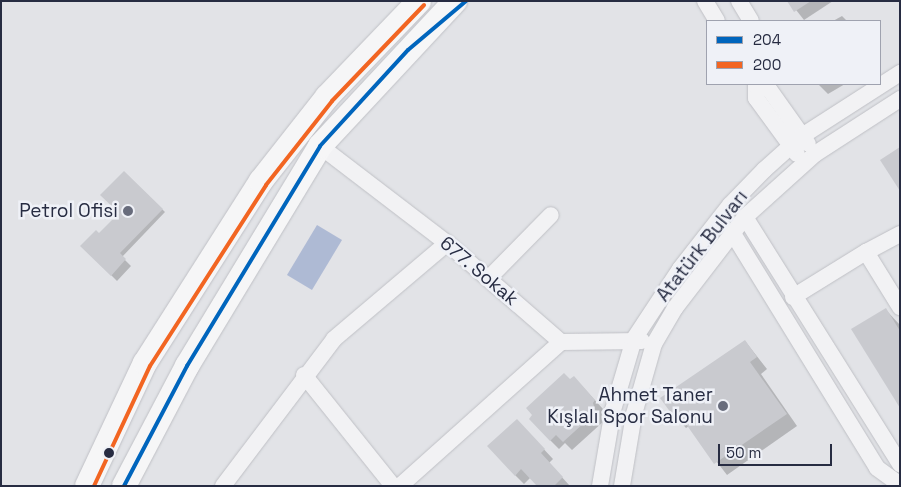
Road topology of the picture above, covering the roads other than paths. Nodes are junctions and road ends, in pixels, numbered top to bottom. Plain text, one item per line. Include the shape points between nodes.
1 (408, 1) edge
2 (419, 1) edge
3 (455, 1) edge
4 (466, 1) edge
5 (705, 1) edge
6 (739, 1) edge
7 (716, 20) edge
8 (750, 20) edge
9 (391, 31) junction
10 (408, 50) junction
11 (900, 73) edge
12 (756, 85) edge
13 (900, 99) edge
14 (797, 141) junction
15 (320, 146) junction
16 (809, 159) junction
17 (551, 215) dead end
18 (745, 217) junction
19 (732, 232) junction
20 (900, 234) edge
21 (447, 243) junction
22 (866, 252) junction
23 (489, 278) junction
24 (793, 297) junction
25 (900, 307) edge
26 (634, 339) junction
27 (561, 342) junction
28 (654, 344) junction
29 (304, 375) junction
30 (900, 464) edge
31 (900, 485) edge
32 (87, 486) edge
33 (124, 486) edge
34 (222, 486) edge
35 (393, 486) edge
36 (400, 486) edge
37 (600, 486) edge
38 (622, 486) edge

1 - 9 highway
2 - 9 highway
3 - 10 highway
4 - 10 highway
5 - 7 street
6 - 8 street
9 - 32 highway via 327,98 261,181 145,363
10 - 15 highway
11 - 14 street, Atatürk Bulvarı
12 - 14 street via 769,89
13 - 16 street, Atatürk Bulvarı
14 - 16 street
14 - 26 street, Atatürk Bulvarı via 730,205 680,269
15 - 21 street, 677. Sokak
15 - 33 highway via 187,366
16 - 18 street, Atatürk Bulvarı
17 - 23 street
18 - 19 street, Atatürk Bulvarı
18 - 24 street
19 - 28 street, Atatürk Bulvarı via 675,308
19 - 31 street via 877,468
20 - 22 street
21 - 23 street, 677. Sokak
21 - 29 street via 334,339
22 - 24 street
22 - 25 street
23 - 27 street, 677. Sokak
24 - 30 street
26 - 27 street
26 - 28 street
26 - 37 street, Atatürk Bulvarı via 612,410
27 - 36 street
28 - 38 street, Atatürk Bulvarı via 634,414
29 - 34 street
29 - 35 street

